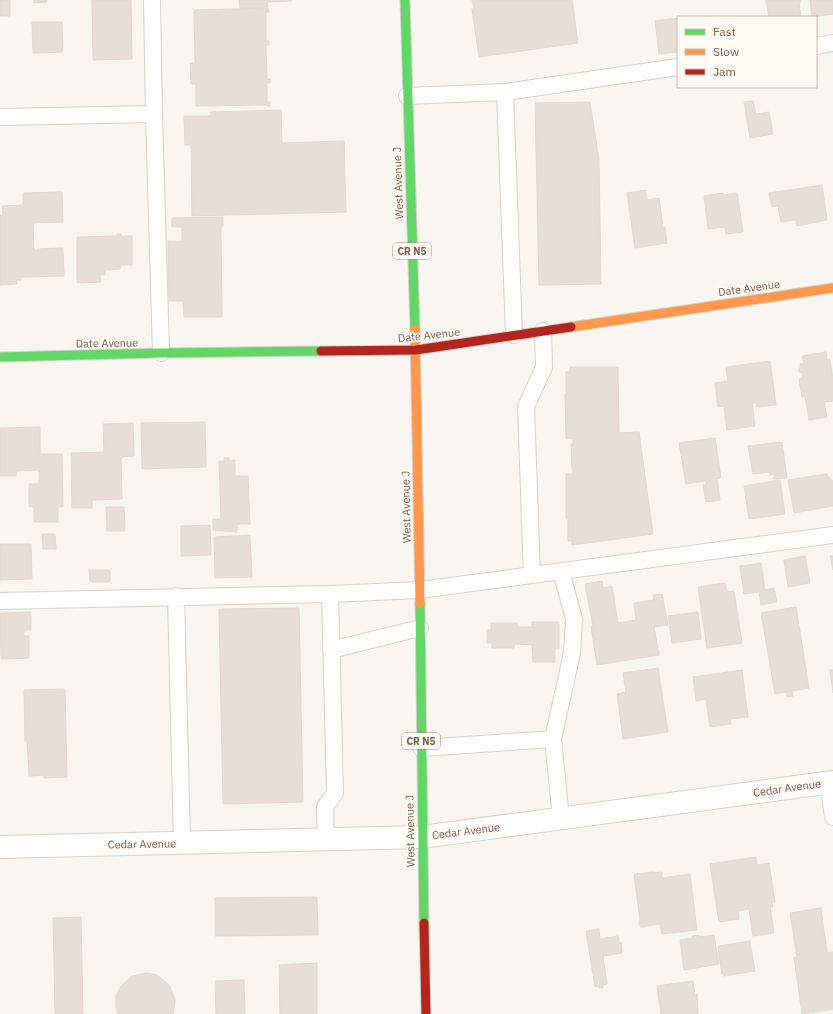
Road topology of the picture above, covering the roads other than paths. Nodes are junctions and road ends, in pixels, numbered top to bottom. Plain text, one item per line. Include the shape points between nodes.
1 (152, 0) edge
2 (405, 0) edge
3 (833, 43) edge
4 (817, 46) edge
5 (677, 67) edge
6 (505, 92) junction
7 (407, 96) junction
8 (154, 114) junction
9 (0, 117) edge
10 (833, 288) edge
11 (543, 331) junction
12 (514, 336) junction
13 (416, 350) junction
14 (162, 354) junction
15 (0, 357) edge
16 (833, 535) edge
17 (561, 571) junction
18 (532, 575) junction
19 (420, 590) junction
20 (330, 594) junction
21 (176, 596) junction
22 (0, 601) edge
23 (420, 628) junction
24 (331, 650) junction
25 (553, 739) junction
26 (421, 748) junction
27 (830, 782) edge
28 (833, 817) edge
29 (561, 818) junction
30 (422, 837) junction
31 (326, 840) junction
32 (182, 843) junction
33 (0, 847) edge
34 (426, 1014) edge

1 - 8 lane
2 - 7 main road, West Avenue J / CR N5
3 - 4 lane
5 - 6 lane
6 - 7 lane
6 - 12 lane
7 - 13 main road, West Avenue J / CR N5
8 - 9 lane
8 - 14 lane
10 - 11 main road, Date Avenue
11 - 12 main road, Date Avenue
11 - 18 lane via 544,367 526,407
12 - 13 main road, Date Avenue
13 - 14 main road, Date Avenue
13 - 19 main road, West Avenue J / CR N5
14 - 15 main road, Date Avenue
16 - 17 lane
17 - 18 lane
17 - 25 lane via 574,619 572,653
18 - 19 lane
19 - 20 lane
19 - 23 main road, West Avenue J / CR N5
20 - 21 lane
20 - 24 lane
21 - 22 lane
21 - 32 lane
23 - 24 lane
23 - 26 main road, West Avenue J / CR N5
24 - 31 lane via 335,793 325,807
25 - 26 lane
25 - 29 lane
26 - 30 main road, West Avenue J / CR N5
27 - 28 lane
27 - 29 street, Cedar Avenue
29 - 30 street, Cedar Avenue
30 - 31 street, Cedar Avenue
30 - 34 main road, West Avenue J / CR N5
31 - 32 street, Cedar Avenue
32 - 33 street, Cedar Avenue

